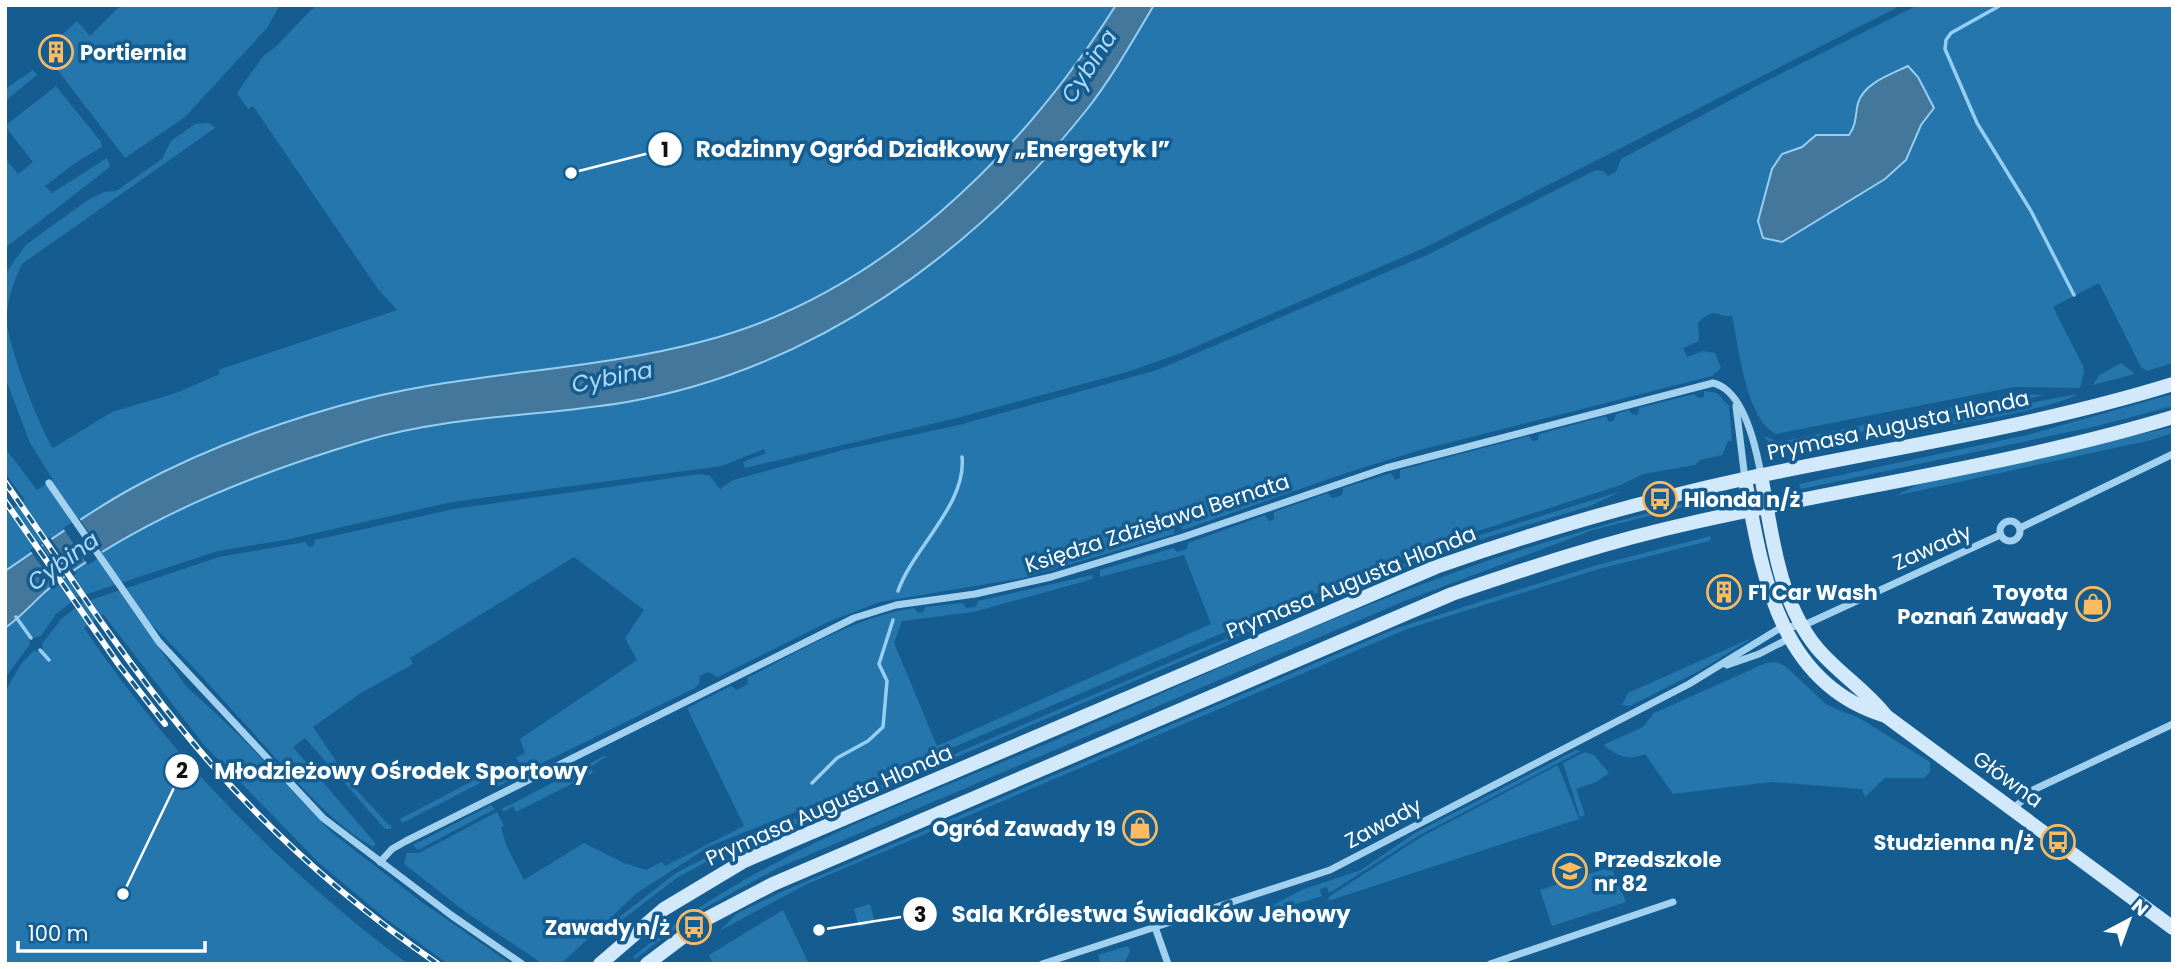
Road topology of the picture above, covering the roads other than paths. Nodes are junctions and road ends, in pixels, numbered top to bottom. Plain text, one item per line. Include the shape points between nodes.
1 (2173, 384) edge
2 (1736, 398) junction
3 (2173, 417) edge
4 (2173, 454) edge
5 (1761, 475) junction
6 (1745, 479) junction
7 (49, 483) dead end
8 (1767, 506) junction
9 (1750, 510) junction
10 (2020, 528) junction
11 (2000, 535) junction
12 (1801, 626) junction
13 (1786, 633) junction
14 (1720, 668) junction
15 (1886, 716) junction
16 (2173, 724) edge
17 (2013, 809) junction
18 (380, 862) junction
19 (1673, 902) dead end
20 (1155, 927) junction
21 (2173, 928) edge
22 (522, 964) edge
23 (600, 964) edge
24 (647, 964) edge
25 (1042, 964) edge
26 (1168, 964) edge
27 (1490, 964) edge

1 - 5 main road, Prymasa Augusta Hlonda via 2076,410
2 - 5 street via 1756,446
2 - 6 street
2 - 18 street, Księdza Zdzisława Bernata via 1721,385 1699,385 1385,468 1051,577 876,610 407,841
3 - 8 main road
4 - 10 street, Zawady
5 - 6 main road, Prymasa Augusta Hlonda
5 - 8 main road, Główna
6 - 9 main road, Główna
6 - 23 main road, Prymasa Augusta Hlonda via 1539,532 1344,604 744,861 664,909
7 - 18 street via 159,642 190,678 323,818
8 - 9 main road
8 - 12 main road, Główna via 1784,586
9 - 13 main road, Główna via 1768,593
9 - 24 main road via 1556,559 1410,610 773,884 699,923
10 - 11 street, Zawady via 2006,522
10 - 11 street, Zawady via 2013,542
11 - 12 street, Zawady
12 - 13 street, Zawady
12 - 13 street, Zawady
12 - 15 main road, Główna
13 - 14 street, Zawady
13 - 14 street, Zawady via 1759,654
13 - 15 main road, Główna via 1827,682 1864,709
14 - 20 street, Zawady via 1338,866
15 - 17 main road, Główna
16 - 17 street via 2033,790
17 - 21 main road, Główna
18 - 22 street
19 - 27 street
20 - 25 street, Zawady
20 - 26 street

